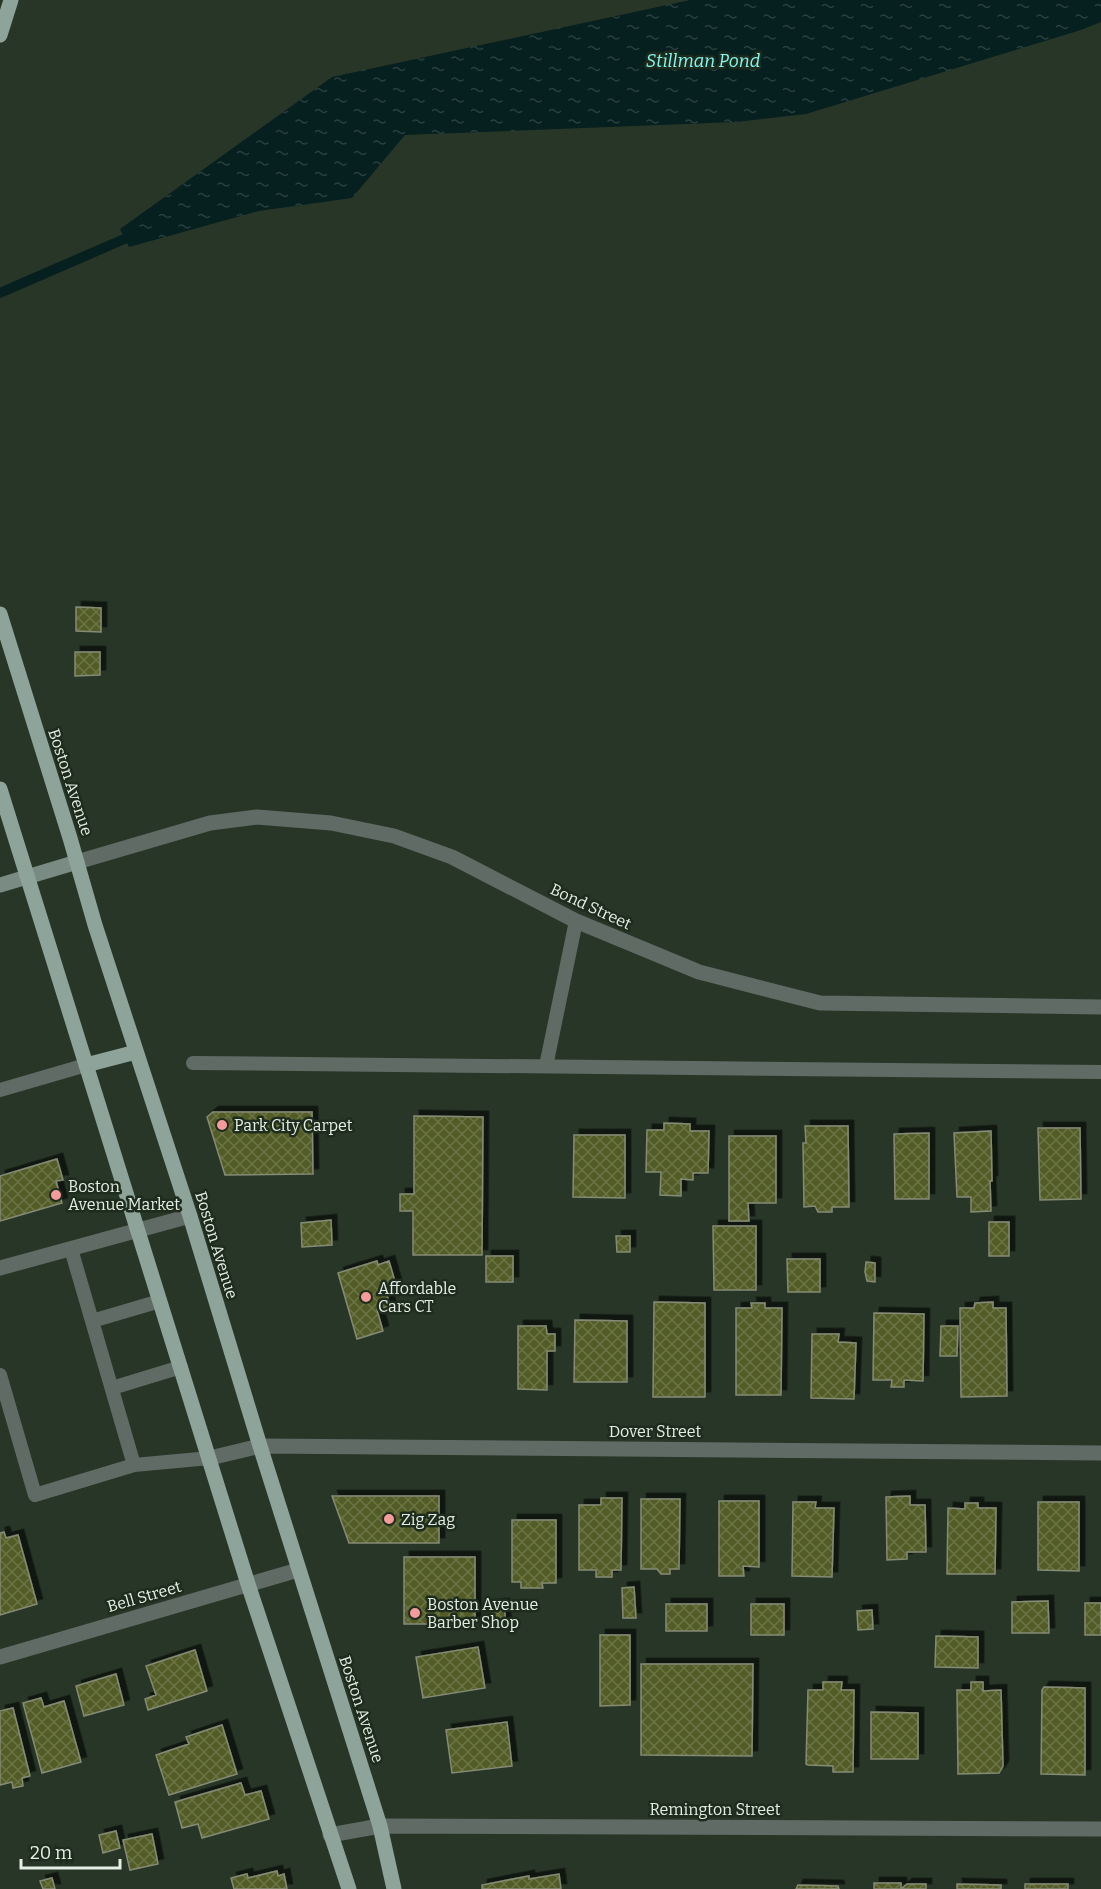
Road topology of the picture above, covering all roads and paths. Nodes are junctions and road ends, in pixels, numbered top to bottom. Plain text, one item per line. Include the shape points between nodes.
1 (11, 0) edge
2 (0, 35) edge
3 (0, 614) edge
4 (0, 789) edge
5 (77, 862) junction
6 (28, 878) junction
7 (0, 885) edge
8 (576, 921) junction
9 (1101, 1007) edge
10 (136, 1052) junction
11 (193, 1063) dead end
12 (86, 1065) junction
13 (546, 1066) junction
14 (1101, 1072) edge
15 (0, 1089) edge
16 (190, 1216) junction
17 (137, 1231) junction
18 (71, 1249) junction
19 (0, 1268) edge
20 (160, 1301) junction
21 (92, 1321) junction
22 (181, 1367) junction
23 (0, 1375) edge
24 (111, 1388) junction
25 (260, 1446) junction
26 (1101, 1453) edge
27 (210, 1458) junction
28 (134, 1466) junction
29 (298, 1570) junction
30 (248, 1584) junction
31 (0, 1656) edge
32 (380, 1826) junction
33 (1101, 1829) edge
34 (330, 1835) junction
35 (349, 1889) edge
36 (394, 1889) edge

1 - 2 main road
3 - 5 main road, Boston Avenue
4 - 6 main road
5 - 6 main road
5 - 8 street, Bond Street via 210,823 257,817 331,823 394,836 452,857
5 - 10 main road, Boston Avenue
6 - 7 main road
6 - 12 main road
8 - 9 street, Bond Street via 699,972 820,1003
8 - 13 lane
10 - 12 main road
10 - 16 main road, Boston Avenue
11 - 13 lane
12 - 15 lane
12 - 17 main road
13 - 14 lane
16 - 17 street
16 - 25 main road, Boston Avenue
17 - 18 street
17 - 20 main road
18 - 19 street
18 - 21 lane
20 - 21 lane
20 - 22 main road
21 - 24 lane
22 - 24 lane
22 - 27 main road
23 - 28 lane via 35,1494
24 - 28 lane
25 - 26 street, Dover Street
25 - 27 street, Dover Street
25 - 29 main road, Boston Avenue
27 - 28 lane
27 - 30 main road
29 - 30 street, Bell Street
29 - 32 main road, Boston Avenue
30 - 31 street, Bell Street
30 - 34 main road
32 - 33 street, Remington Street
32 - 34 street, Remington Street
32 - 36 main road, Boston Avenue
34 - 35 main road

